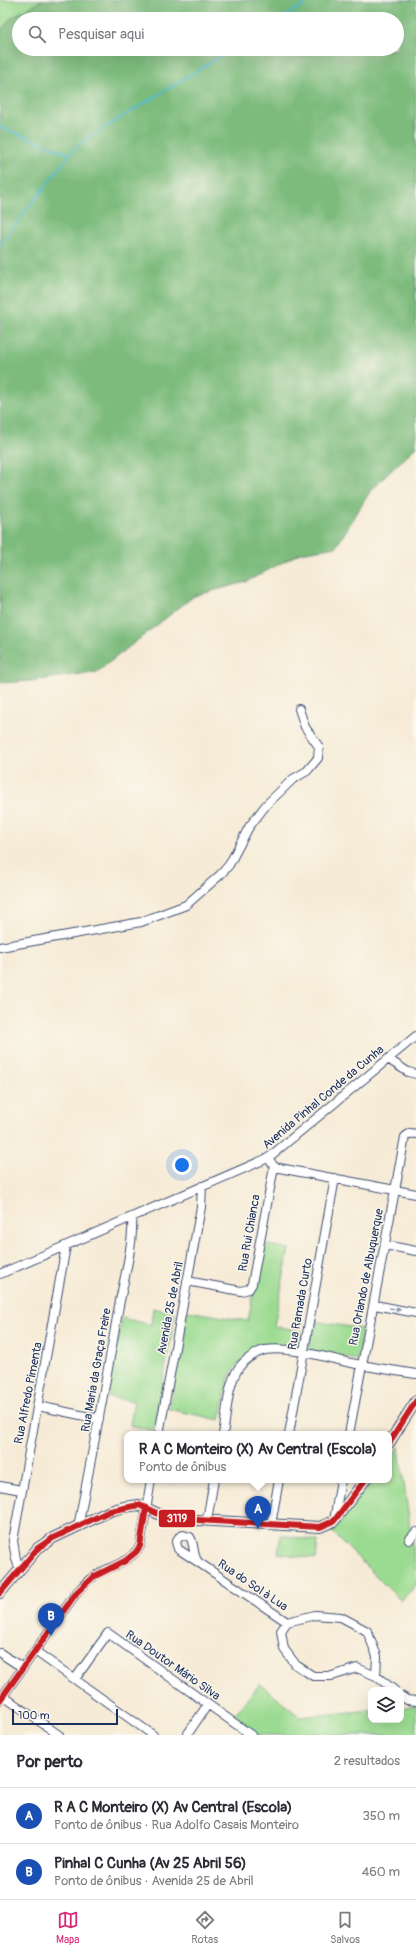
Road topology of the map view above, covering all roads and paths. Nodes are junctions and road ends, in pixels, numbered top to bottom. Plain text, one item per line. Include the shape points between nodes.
1 (299, 709) dead end
2 (0, 947) edge
3 (416, 1036) edge
4 (388, 1059) junction
5 (416, 1074) edge
6 (416, 1134) edge
7 (268, 1158) junction
8 (274, 1166) junction
9 (336, 1178) junction
10 (202, 1186) junction
11 (394, 1189) junction
12 (416, 1194) edge
13 (132, 1217) junction
14 (385, 1245) junction
15 (66, 1246) junction
16 (416, 1251) edge
17 (0, 1274) edge
18 (187, 1281) junction
19 (375, 1305) junction
20 (416, 1313) edge
21 (303, 1353) junction
22 (361, 1365) junction
23 (416, 1374) edge
24 (416, 1401) edge
25 (38, 1406) junction
26 (100, 1419) junction
27 (160, 1431) edge
28 (224, 1431) edge
29 (290, 1431) edge
30 (350, 1431) edge
31 (392, 1438) edge
32 (150, 1483) edge
33 (213, 1483) edge
34 (278, 1483) edge
35 (340, 1483) edge
36 (363, 1483) edge
37 (0, 1486) edge
38 (21, 1490) junction
39 (146, 1508) junction
40 (207, 1520) junction
41 (334, 1522) junction
42 (270, 1524) junction
43 (78, 1527) junction
44 (416, 1532) edge
45 (409, 1540) dead end
46 (198, 1562) dead end
47 (20, 1568) junction
48 (0, 1593) edge
49 (287, 1622) junction
50 (35, 1651) junction
51 (0, 1653) edge
52 (23, 1668) junction
53 (376, 1676) junction
54 (75, 1679) junction
55 (390, 1687) edge
56 (2, 1698) edge
57 (404, 1698) edge
58 (416, 1701) edge
59 (208, 1704) junction
60 (59, 1735) edge
61 (153, 1735) edge
62 (187, 1735) edge
63 (251, 1735) edge

1 - 2 street via 305,727 319,747 318,758 307,771 293,779 266,805 249,827 224,870 186,905 141,922
3 - 4 street, Avenida Pinhal Conde da Cunha
4 - 5 street via 408,1072
4 - 7 street, Avenida Pinhal Conde da Cunha
6 - 11 street, Rua Orlando de Albuquerque via 410,1133 405,1137
7 - 8 street
7 - 10 street, Avenida Pinhal Conde da Cunha
8 - 9 street
8 - 18 street, Rua Rui Chianca via 249,1289 241,1291
9 - 11 street
9 - 21 street, Rua Ramada Curto
10 - 13 street, Avenida Pinhal Conde da Cunha
10 - 18 street, Avenida 25 de Abril via 201,1207
11 - 12 street
11 - 14 street, Rua Orlando de Albuquerque
13 - 15 street, Avenida Pinhal Conde da Cunha
13 - 26 street, Rua Maria da Graça Freire via 132,1233
14 - 16 street
14 - 19 street, Rua Orlando de Albuquerque
15 - 17 street, Avenida Pinhal Conde da Cunha
15 - 25 street, Rua Alfredo Pimenta
18 - 27 street, Avenida 25 de Abril
19 -> 20 street
19 - 22 street, Rua Orlando de Albuquerque
21 - 22 street
21 - 28 street via 264,1350 242,1364 232,1384
21 - 29 street, Rua Ramada Curto
22 - 23 street
22 - 30 street, Rua Orlando de Albuquerque
24 - 31 street
25 - 26 street
25 - 38 street, Rua Alfredo Pimenta
26 - 43 street, Rua Maria da Graça Freire
32 - 39 street
33 - 40 street
34 - 42 street
35 - 41 street
36 - 41 street
37 - 38 street
38 - 47 street, Rua Alfredo Pimenta via 12,1541
39 - 40 street via 163,1516
39 - 43 street via 134,1505 124,1507
39 - 50 street via 140,1546 137,1550 121,1563 92,1578 77,1592
40 - 42 street
41 - 42 street via 320,1527
43 - 47 street via 44,1543
44 - 45 street
46 - 49 street, Rua do Sol à Lua
47 - 48 street
49 - 53 street, Rua do Sol à Lua via 315,1615 341,1617 367,1631 377,1656
49 - 53 street via 281,1631 284,1649 296,1666 313,1676 332,1676 357,1668
50 - 52 street
50 - 54 street
51 - 52 street
52 - 56 street
53 - 55 street
54 - 59 street, Rua Doutor Mário Silva via 108,1633
54 - 61 street
56 - 60 street
57 - 58 street
59 - 62 street
59 - 63 street, Rua Doutor Mário Silva

